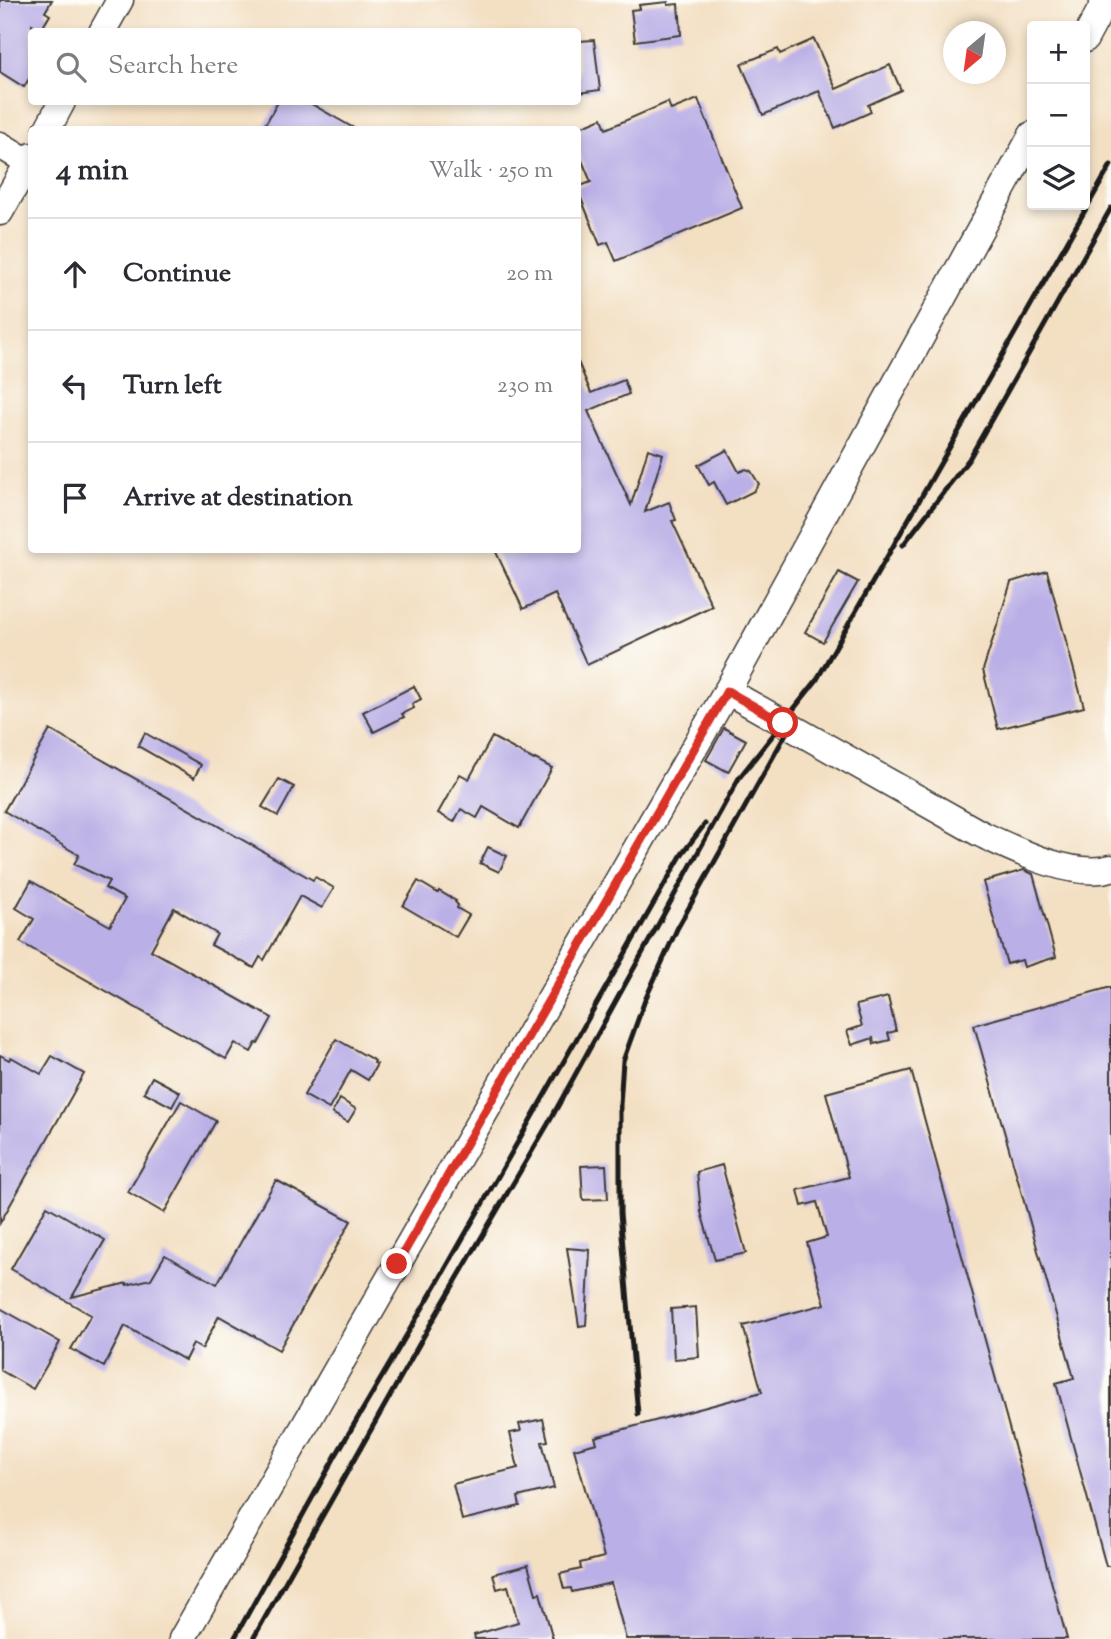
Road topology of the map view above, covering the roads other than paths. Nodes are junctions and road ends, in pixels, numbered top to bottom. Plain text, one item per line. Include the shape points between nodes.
1 (120, 0) edge
2 (1107, 0) edge
3 (104, 28) edge
4 (1090, 31) edge
5 (60, 105) edge
6 (49, 126) edge
7 (1027, 144) edge
8 (0, 145) edge
9 (28, 158) edge
10 (28, 163) edge
11 (0, 212) edge
12 (727, 691) junction
13 (1111, 868) edge
14 (182, 1639) edge

1 - 3 lane
2 - 4 lane
5 - 6 lane
7 - 12 lane
8 - 9 lane
10 - 11 lane
12 - 13 lane via 1024,854 1065,867 1098,872
12 - 14 lane

